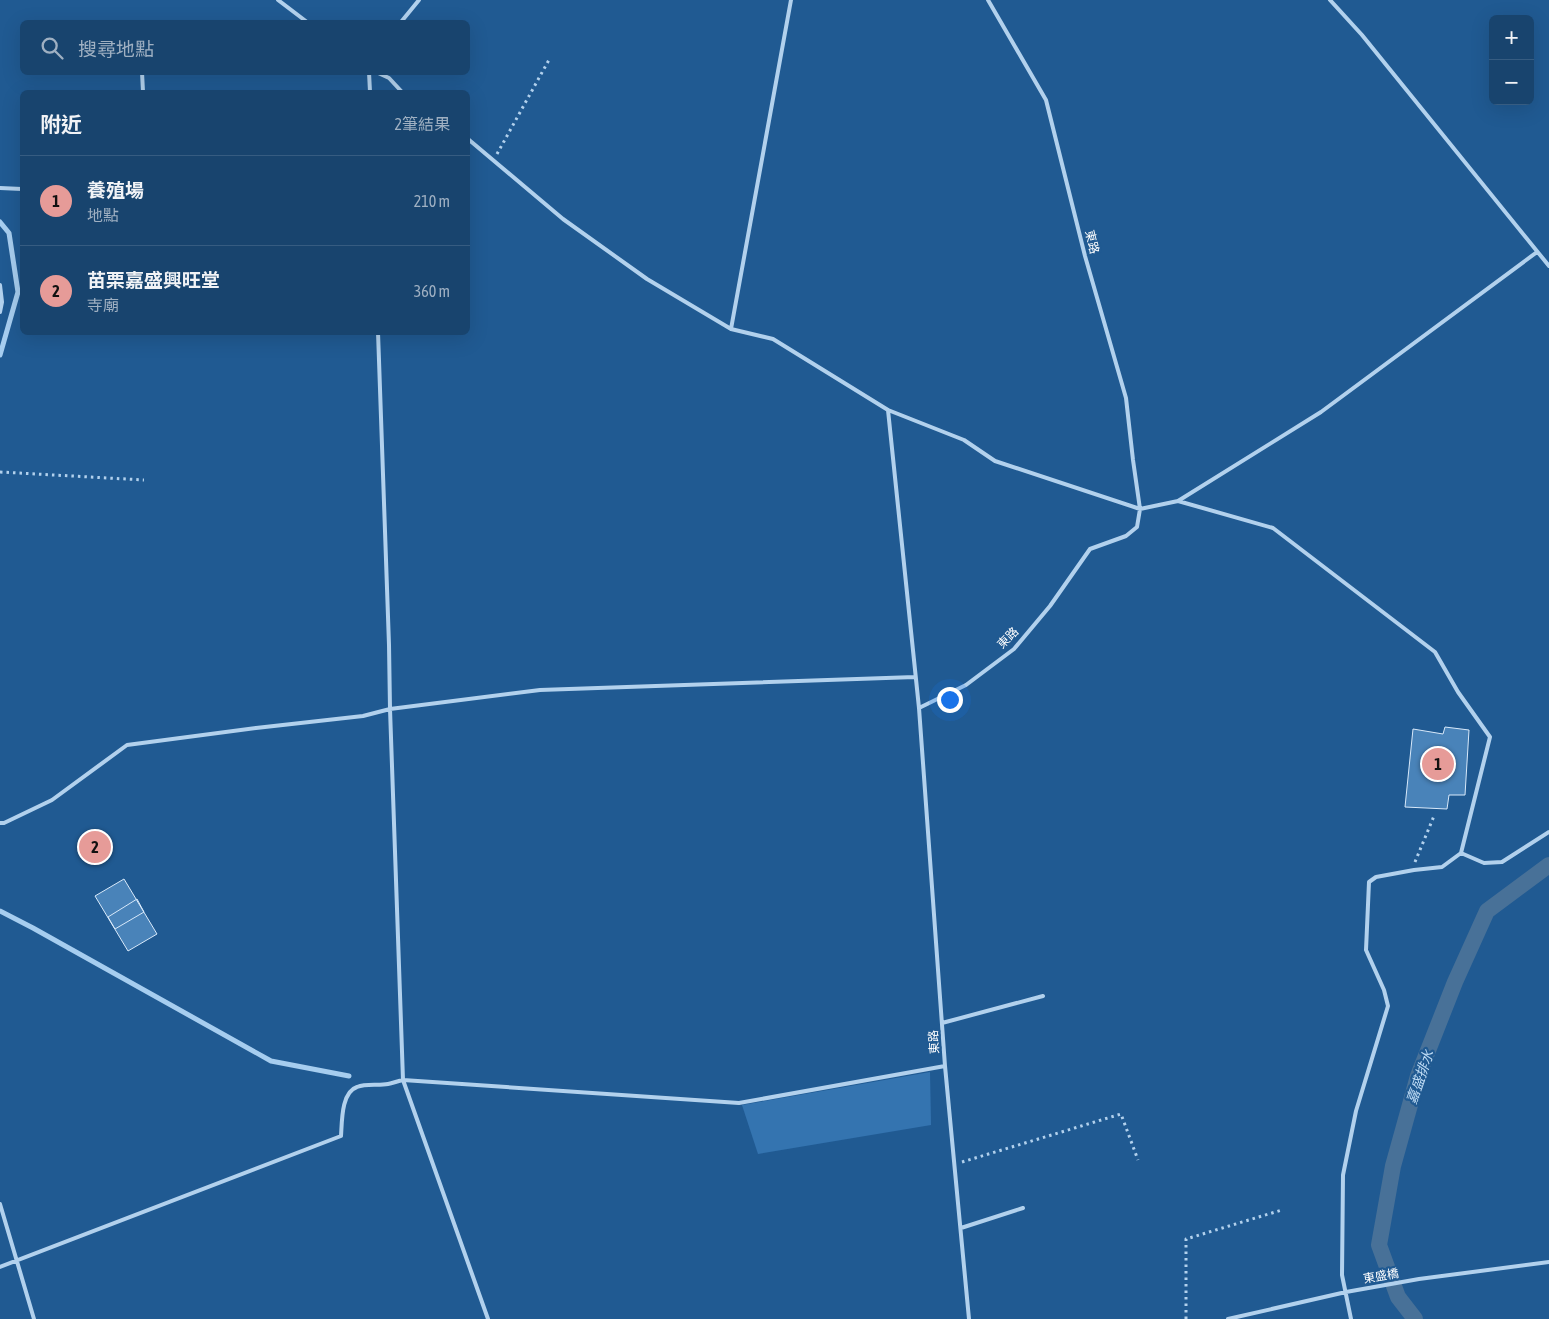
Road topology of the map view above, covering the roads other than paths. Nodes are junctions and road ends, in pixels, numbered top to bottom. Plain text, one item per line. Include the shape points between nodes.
1 (278, 0) edge
2 (419, 0) edge
3 (790, 0) edge
4 (988, 0) edge
5 (1330, 0) edge
6 (304, 20) edge
7 (403, 20) edge
8 (142, 75) edge
9 (369, 75) edge
10 (382, 75) edge
11 (143, 90) edge
12 (370, 90) edge
13 (400, 90) edge
14 (470, 141) edge
15 (0, 188) edge
16 (20, 189) edge
17 (1537, 252) junction
18 (1549, 265) edge
19 (0, 285) edge
20 (0, 312) edge
21 (731, 329) junction
22 (378, 335) edge
23 (888, 410) junction
24 (1178, 501) junction
25 (1140, 509) junction
26 (915, 677) junction
27 (919, 708) junction
28 (390, 709) junction
29 (0, 823) edge
30 (1549, 832) edge
31 (1460, 853) junction
32 (1043, 996) dead end
33 (942, 1023) junction
34 (945, 1066) junction
35 (403, 1080) junction
36 (0, 1204) edge
37 (1024, 1208) dead end
38 (961, 1228) junction
39 (18, 1261) junction
40 (1549, 1262) edge
41 (0, 1267) edge
42 (1346, 1292) junction
43 (34, 1319) edge
44 (488, 1319) edge
45 (970, 1319) edge
46 (1228, 1319) edge
47 (1351, 1319) edge

1 - 6 lane
2 - 7 lane
3 - 21 lane
4 - 25 lane, 東路 via 1046,100 1085,256 1126,398
5 - 17 lane via 1362,35
8 - 11 lane
9 - 12 lane
10 - 13 lane
14 - 21 lane via 563,219 640,274
15 - 16 lane
17 - 18 lane
17 - 24 lane via 1321,412
19 - 20 lane
21 - 23 lane via 774,339
22 - 28 lane
23 - 25 lane via 964,440 995,461
23 - 26 lane
24 - 25 lane
24 - 31 lane via 1273,528 1435,652 1490,737
25 - 27 lane, 東路 via 1137,527 1126,536 1090,549 1014,650 966,685
26 - 27 lane
26 - 28 lane via 540,690
27 - 33 lane, 東路
28 - 29 lane via 363,716 127,745 52,800
28 - 35 lane
30 - 31 lane via 1502,862 1484,863
31 - 42 lane via 1442,867 1376,877 1369,882 1366,950 1388,1006 1356,1111 1343,1175 1342,1275
32 - 33 lane
33 - 34 lane, 東路
34 - 35 lane via 739,1103
34 - 38 lane, 東路
35 - 39 lane via 355,1087 347,1096 341,1136
35 - 44 lane
36 - 39 lane
37 - 38 lane
38 - 45 lane, 東路
39 - 41 lane
39 - 43 lane
40 - 42 lane, 東盛橋
42 - 46 lane, 東盛橋
42 - 47 lane

